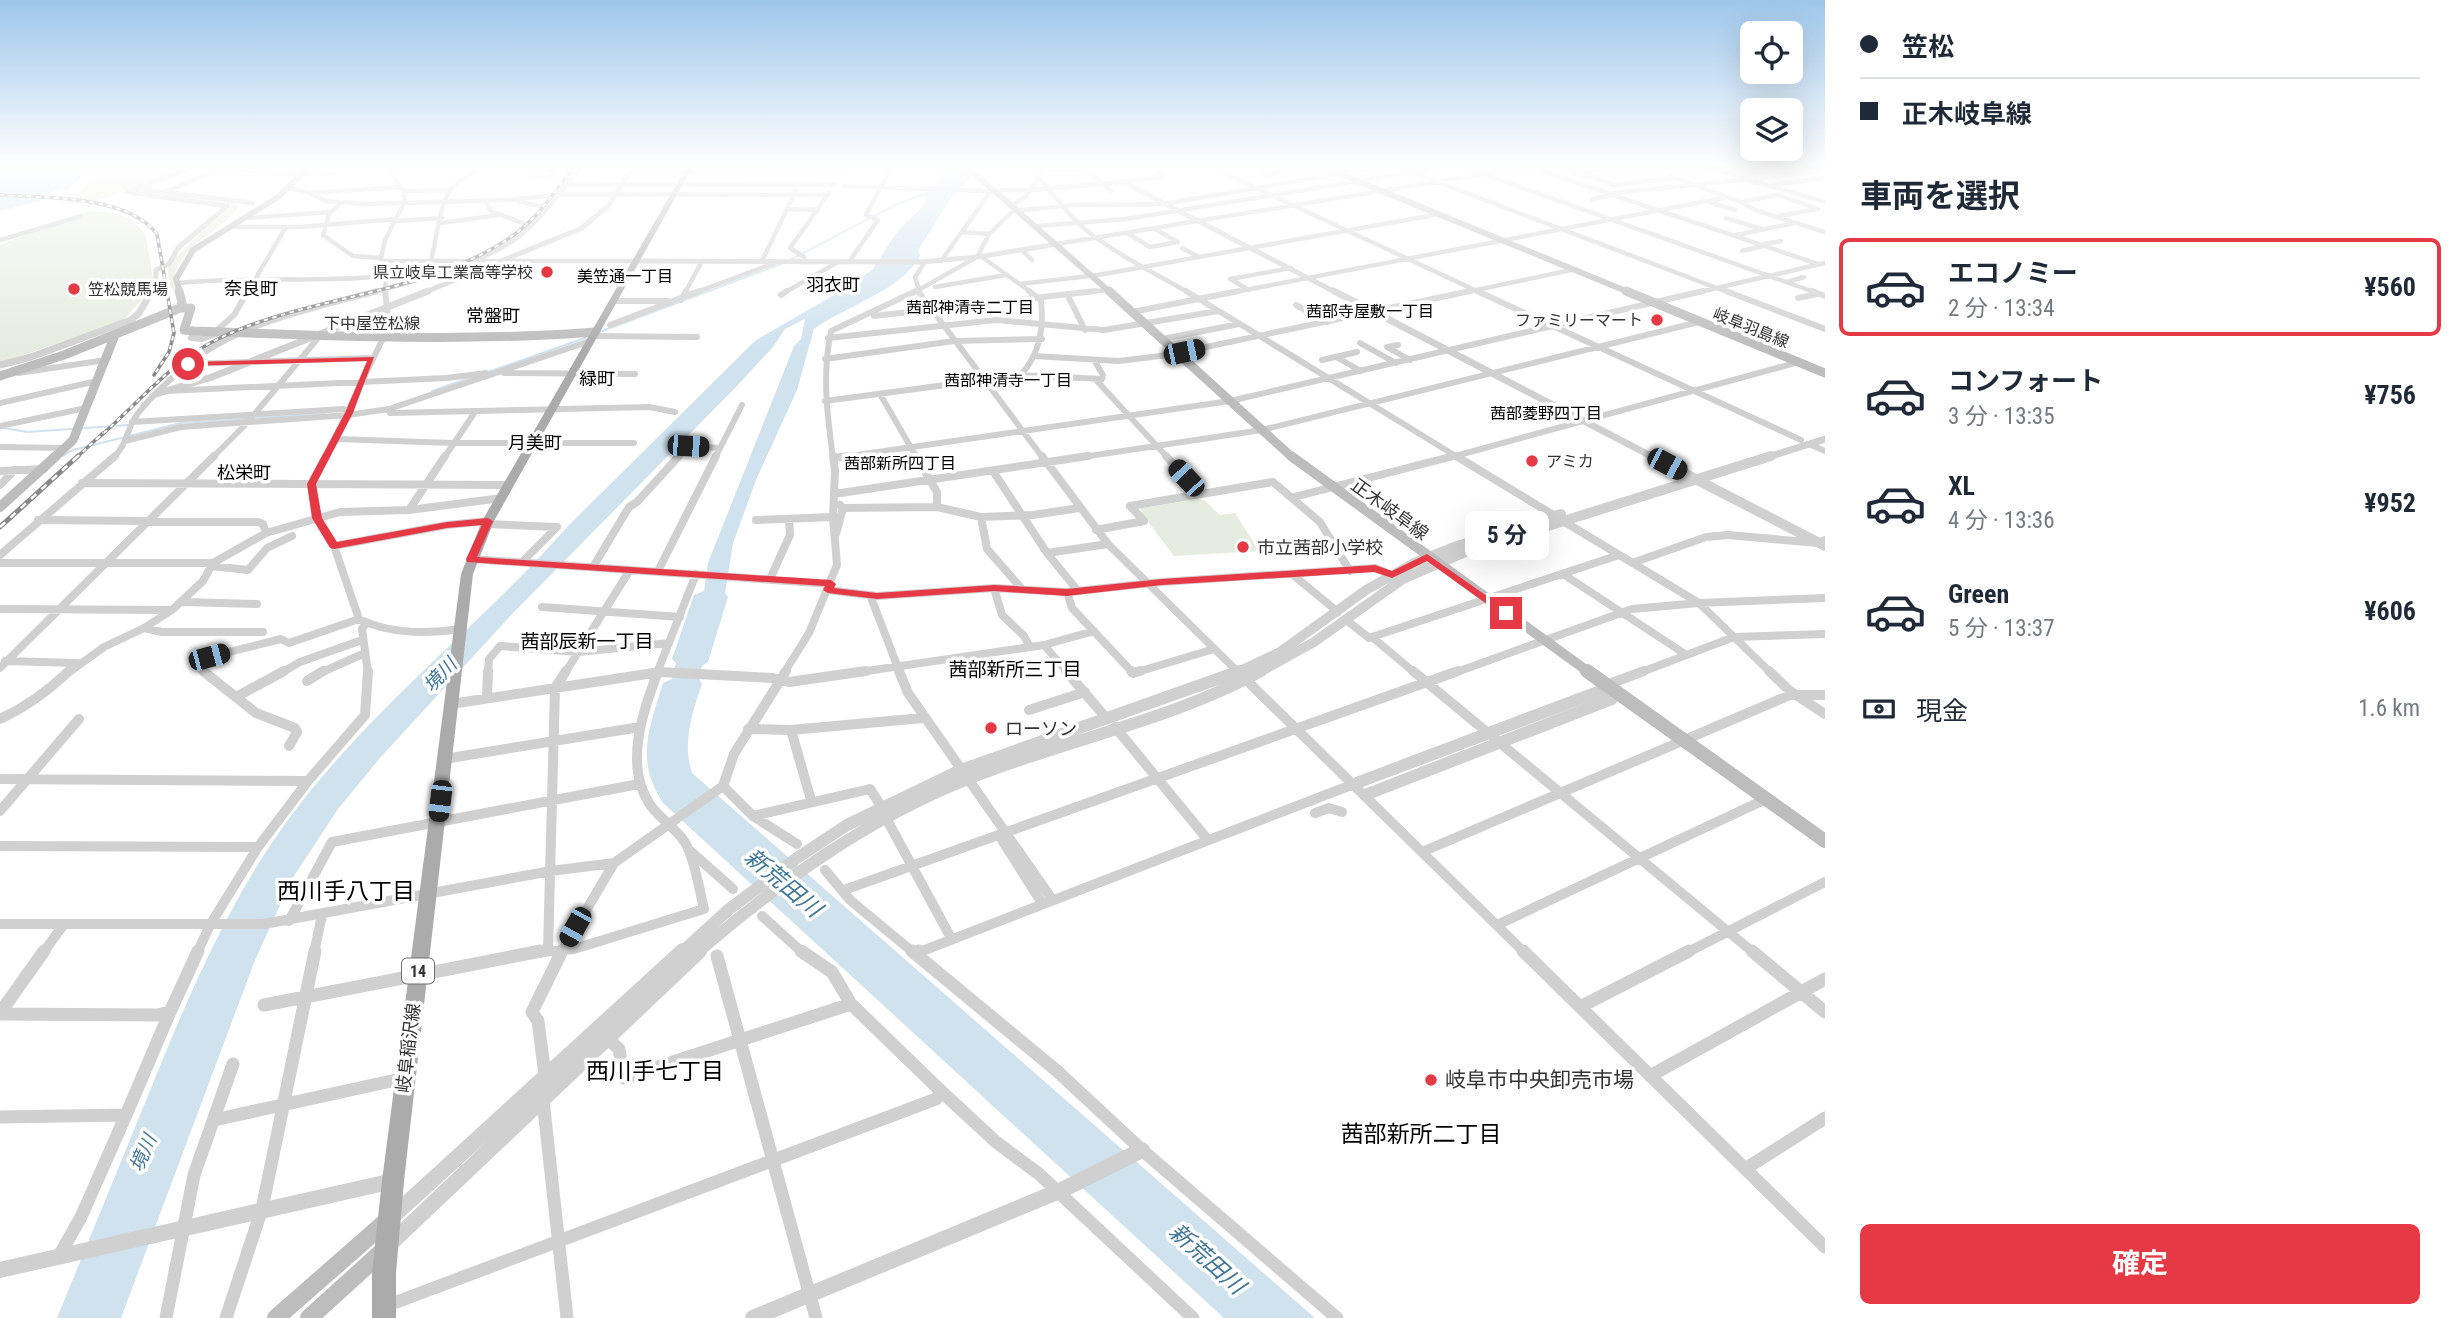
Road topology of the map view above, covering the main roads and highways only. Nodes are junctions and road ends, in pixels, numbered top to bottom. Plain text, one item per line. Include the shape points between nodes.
1 (230, 228) edge
2 (654, 228) edge
3 (1039, 228) edge
4 (1474, 228) edge
5 (1657, 302) joint
6 (1668, 307) joint
7 (180, 308) junction
8 (1704, 321) junction
9 (115, 335) junction
10 (593, 335) junction
11 (1825, 370) edge
12 (0, 376) edge
13 (0, 507) edge
14 (1825, 841) edge
15 (389, 1219) junction
16 (387, 1247) junction
17 (384, 1312) edge
18 (276, 1318) edge
19 (309, 1318) edge

1 - 7 main road via 188,255 176,279
2 - 10 main road, 岐阜稲沢線 / 14
3 - 14 main road, 正木岐阜線 via 1262,430 1334,489
4 - 5 main road, 岐阜羽島線
5 - 6 main road, 岐阜羽島線
6 - 8 main road, 岐阜羽島線
7 - 9 main road
7 - 10 main road, 下中屋笠松線 via 191,308 184,330 194,331 384,337
8 - 11 main road, 岐阜羽島線
8 - 11 main road, 岐阜羽島線
9 - 12 main road
9 - 13 main road via 66,448
10 - 15 main road, 岐阜稲沢線 / 14 via 471,559
15 - 16 main road, 岐阜稲沢線 / 14
15 - 18 main road
16 - 17 main road, 岐阜稲沢線 / 14
16 - 19 main road

